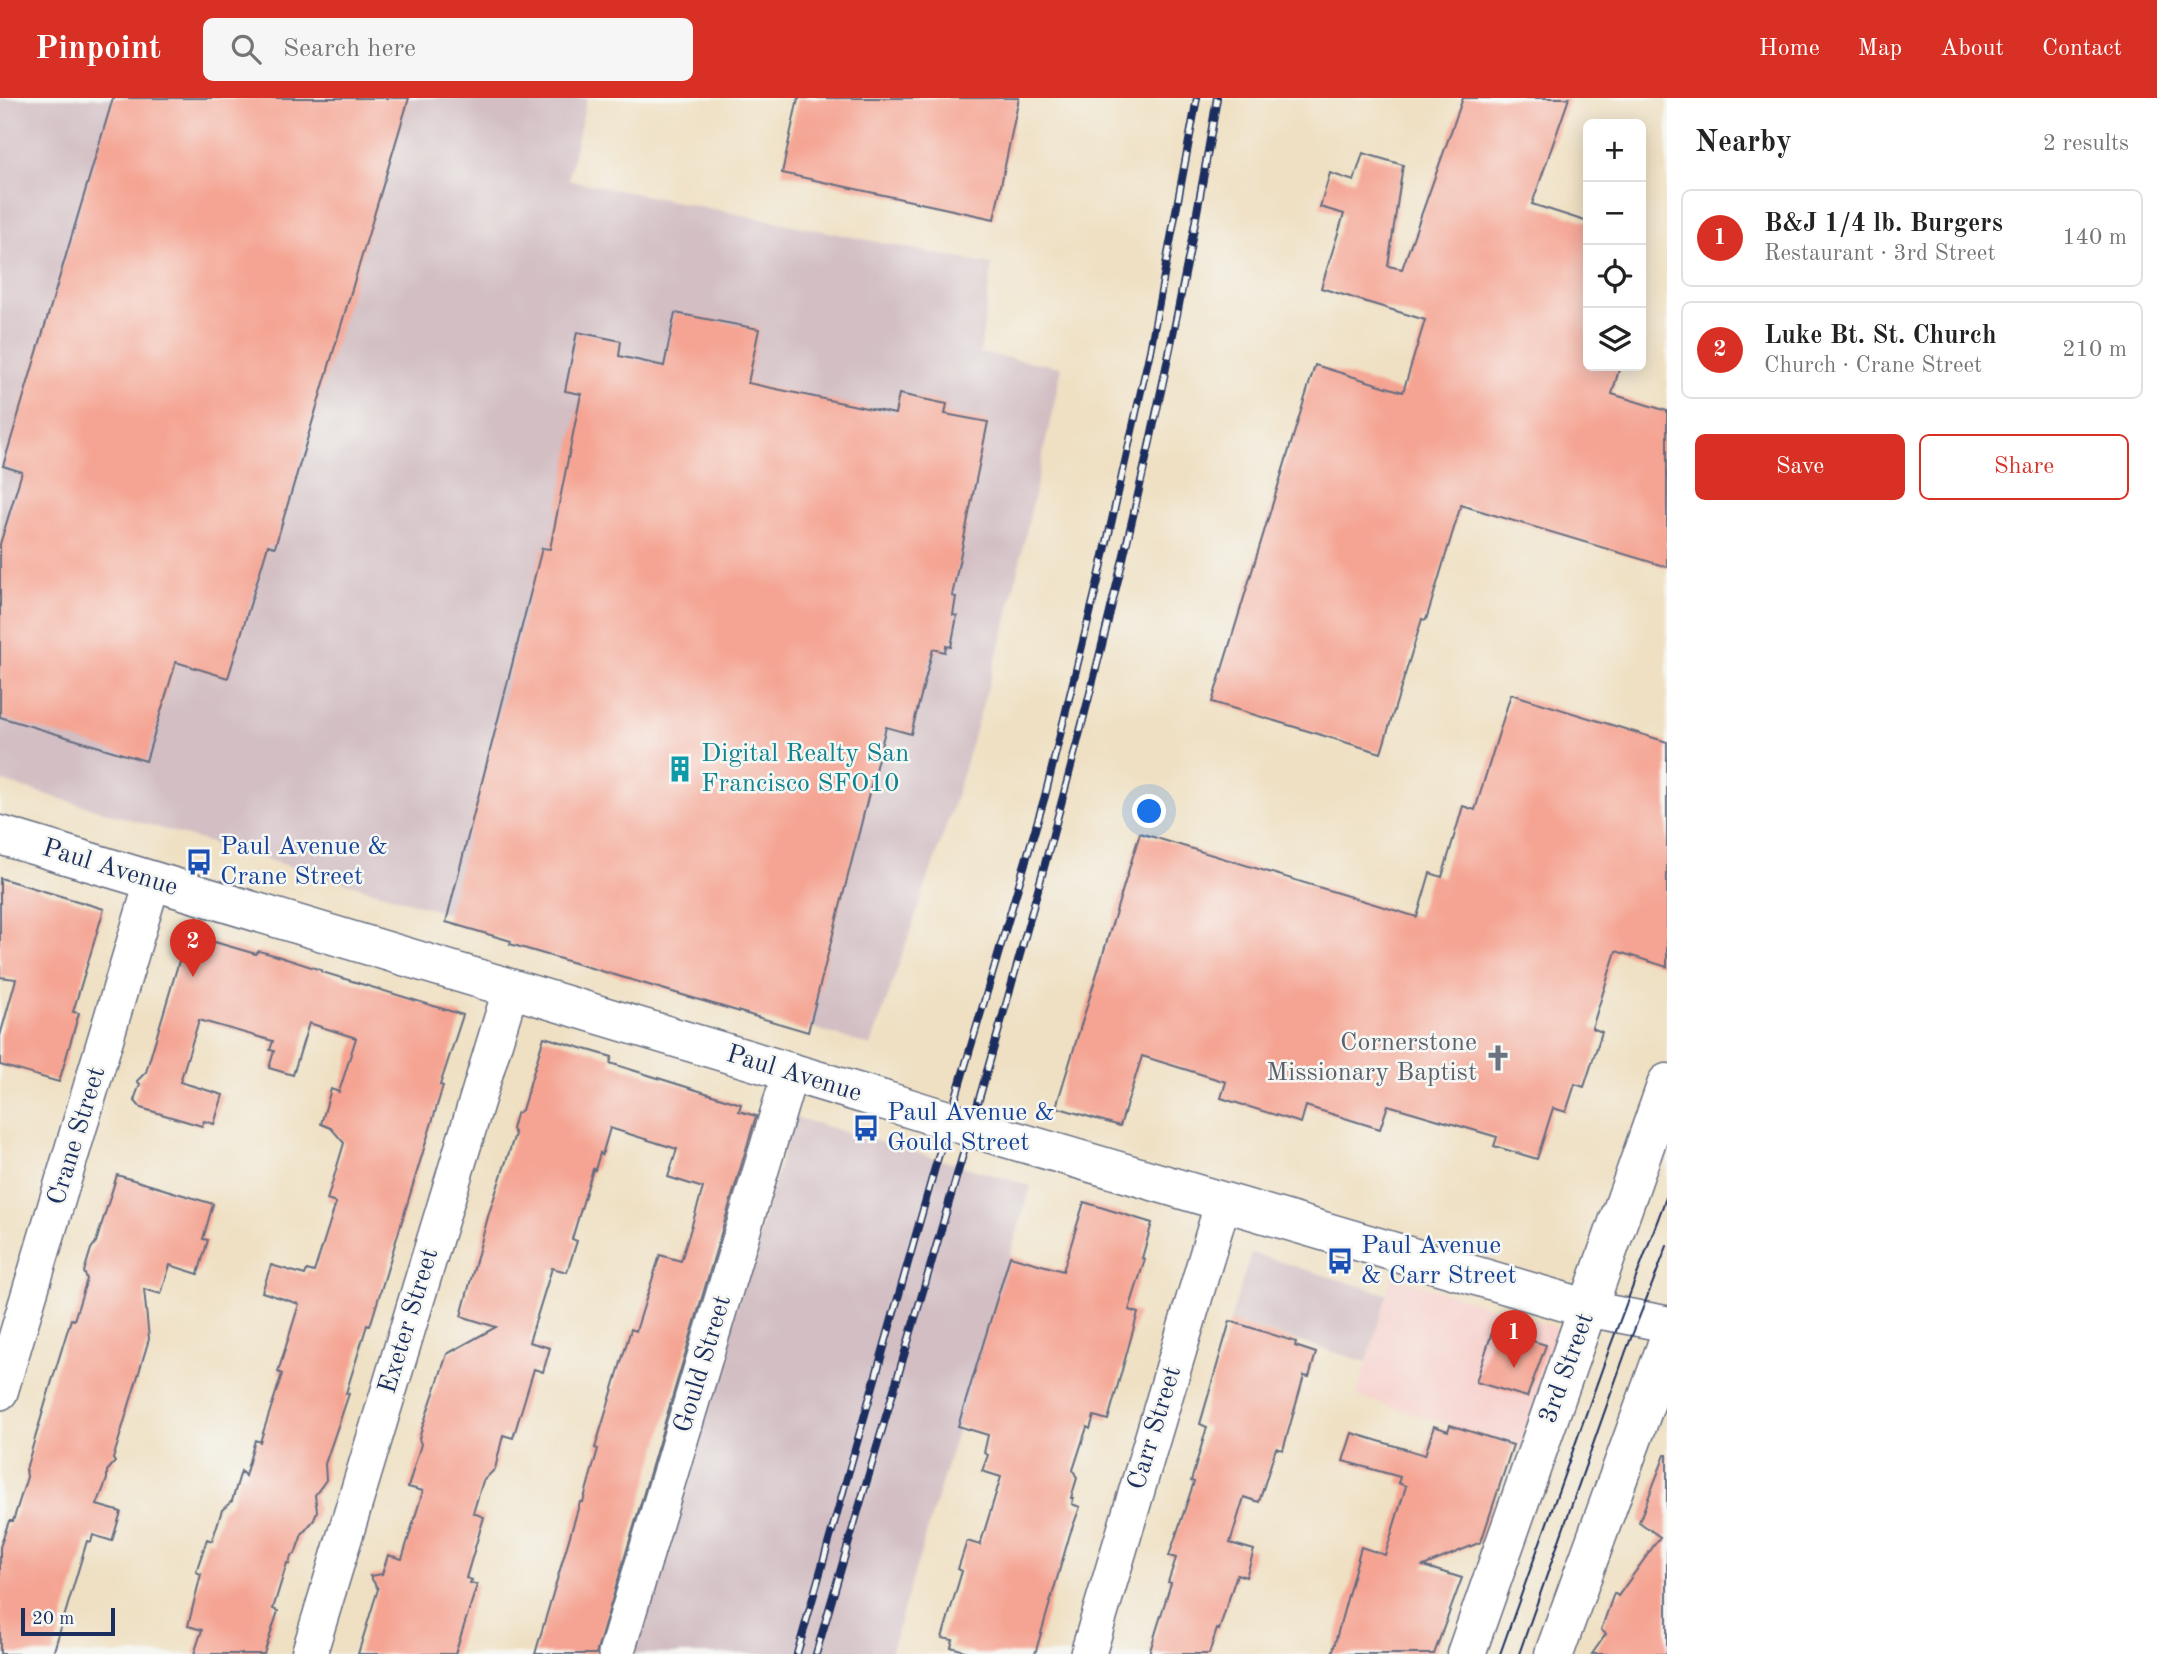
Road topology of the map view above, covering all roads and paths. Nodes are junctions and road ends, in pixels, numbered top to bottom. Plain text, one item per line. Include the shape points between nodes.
1 (0, 835) edge
2 (153, 880) junction
3 (511, 988) junction
4 (790, 1073) junction
5 (1667, 1083) edge
6 (1223, 1202) junction
7 (1589, 1309) junction
8 (1667, 1324) edge
9 (1667, 1344) edge
10 (0, 1392) edge
11 (310, 1654) edge
12 (616, 1654) edge
13 (1088, 1654) edge
14 (1466, 1654) edge
15 (1554, 1654) edge

1 - 2 main road, Paul Avenue
2 - 3 main road, Paul Avenue
2 - 10 street, Crane Street
3 - 4 main road, Paul Avenue
3 - 11 street, Exeter Street
4 - 6 main road, Paul Avenue, bridge
4 - 12 street, Gould Street
5 - 7 main road, 3rd Street
6 - 7 main road, Paul Avenue
6 - 13 street, Carr Street
7 - 8 street
7 - 14 main road, 3rd Street
9 - 15 main road

